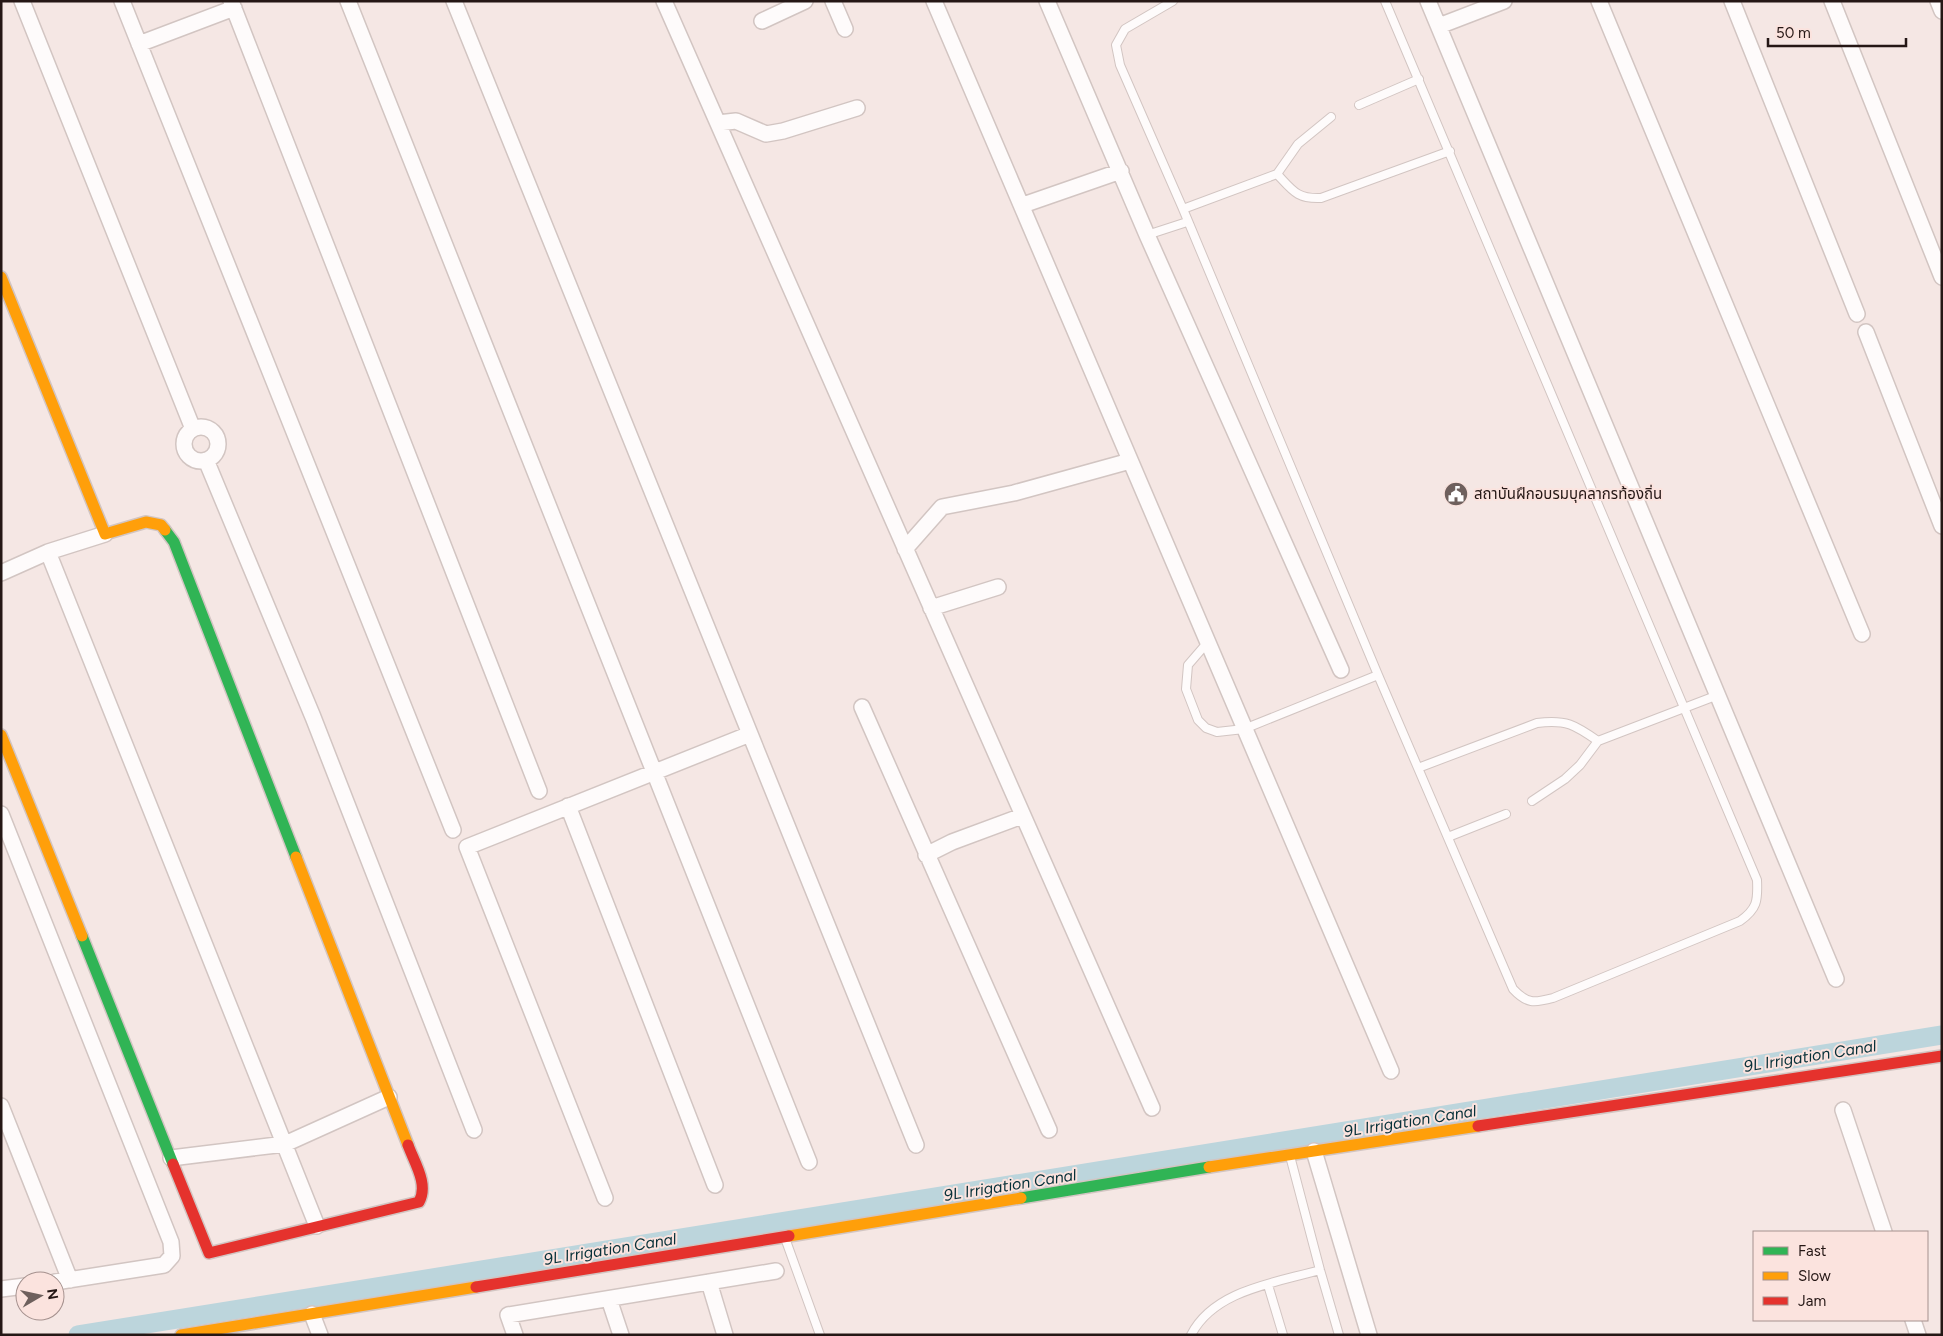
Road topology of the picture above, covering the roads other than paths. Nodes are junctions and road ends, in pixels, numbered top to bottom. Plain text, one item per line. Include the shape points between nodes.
1 (22, 1) edge
2 (122, 1) edge
3 (348, 1) edge
4 (454, 1) edge
5 (664, 1) edge
6 (805, 1) edge
7 (833, 1) edge
8 (934, 1) edge
9 (1047, 1) edge
10 (1173, 1) edge
11 (1385, 1) edge
12 (1428, 1) edge
13 (1504, 1) edge
14 (1599, 1) edge
15 (1732, 1) edge
16 (1832, 1) edge
17 (1938, 1) edge
18 (233, 5) edge
19 (1942, 11) edge
20 (762, 21) dead end
21 (1439, 26) junction
22 (845, 29) dead end
23 (140, 44) junction
24 (1419, 78) junction
25 (1359, 104) dead end
26 (857, 108) dead end
27 (1331, 118) dead end
28 (718, 123) junction
29 (1450, 151) junction
30 (1121, 171) junction
31 (1277, 174) junction
32 (1023, 205) junction
33 (1183, 209) junction
34 (1187, 222) junction
35 (1147, 235) junction
36 (1, 277) edge
37 (1942, 277) edge
38 (1857, 314) dead end
39 (1866, 332) dead end
40 (193, 429) junction
41 (206, 460) junction
42 (1130, 461) junction
43 (1942, 526) edge
44 (105, 534) junction
45 (905, 549) junction
46 (48, 552) junction
47 (1, 573) edge
48 (998, 587) dead end
49 (931, 608) junction
50 (1862, 634) dead end
51 (1207, 643) junction
52 (1341, 670) dead end
53 (1378, 675) junction
54 (1718, 694) junction
55 (862, 708) dead end
56 (1686, 708) junction
57 (1244, 730) junction
58 (750, 734) junction
59 (1, 735) edge
60 (1598, 741) junction
61 (1418, 768) junction
62 (654, 771) junction
63 (539, 792) dead end
64 (1532, 801) dead end
65 (568, 806) junction
66 (1, 814) edge
67 (1506, 814) dead end
68 (1022, 816) junction
69 (453, 830) dead end
70 (1448, 837) junction
71 (926, 855) junction
72 (1836, 978) dead end
73 (1942, 1056) edge
74 (1390, 1071) dead end
75 (388, 1097) junction
76 (1, 1106) edge
77 (1152, 1108) dead end
78 (1842, 1110) dead end
79 (474, 1130) dead end
80 (1049, 1130) dead end
81 (285, 1144) junction
82 (916, 1145) dead end
83 (1314, 1151) junction
84 (1290, 1154) junction
85 (171, 1158) junction
86 (809, 1162) dead end
87 (715, 1185) dead end
88 (605, 1198) dead end
89 (317, 1226) junction
90 (1884, 1231) edge
91 (784, 1236) junction
92 (1320, 1270) junction
93 (776, 1271) dead end
94 (70, 1280) junction
95 (65, 1281) edge
96 (709, 1282) junction
97 (1268, 1284) junction
98 (15, 1287) edge
99 (1, 1289) edge
100 (609, 1299) junction
101 (312, 1314) junction
102 (1913, 1321) edge
103 (181, 1335) edge
104 (320, 1335) edge
105 (514, 1335) edge
106 (621, 1335) edge
107 (725, 1335) edge
108 (820, 1335) edge
109 (1191, 1335) edge
110 (1283, 1335) edge
111 (1339, 1335) edge
112 (1369, 1335) edge
113 (1918, 1335) edge

1 - 40 street
2 - 23 street
3 - 62 street
4 - 58 street
5 - 28 street
6 - 20 street
7 - 22 street
8 - 32 street
9 - 30 street
10 - 33 lane via 1125,29 1116,46 1120,65
11 - 24 lane
12 - 21 street
13 - 21 street
14 - 50 street
15 - 38 street
16 - 37 street
17 - 19 street
18 - 23 street
18 - 63 street
21 - 54 street
23 - 69 street
24 - 25 lane
24 - 29 lane
26 - 28 street via 766,134 736,122
27 - 31 lane via 1298,144
28 - 45 street
29 - 31 lane via 1321,198 1296,194
29 - 56 lane
30 - 32 street
30 - 35 street
31 - 33 lane
32 - 42 street
33 - 34 lane
34 - 35 lane
34 - 53 lane
35 - 52 street
36 - 44 street
39 - 43 street
40 - 41 street via 184,442 186,450 198,460
40 - 41 street via 209,428 215,434 217,450
41 - 79 street via 312,716
42 - 45 street via 1014,493 942,506
42 - 51 street
44 - 46 street
44 - 75 street via 146,522 161,524 174,542
45 - 49 street
46 - 47 street
46 - 81 street
48 - 49 street
49 - 68 street
51 - 57 street
51 - 57 lane via 1188,665 1186,674 1186,689 1198,720 1217,732
53 - 57 lane
53 - 61 lane
54 - 56 lane
54 - 72 street
55 - 71 street
56 - 60 lane
56 - 70 lane via 1757,880 1758,898 1751,913 1740,921 1553,998 1535,1002 1522,999 1513,990
57 - 74 street
58 - 62 street
58 - 82 street
59 - 85 street
60 - 61 lane via 1573,724 1556,720 1537,723
60 - 64 lane via 1565,779
61 - 70 lane
62 - 65 street
62 - 86 street
65 - 87 street
65 - 88 street via 466,847
66 - 94 street via 171,1242 172,1256 164,1265
67 - 70 lane
68 - 71 street
68 - 77 street
71 - 80 street
73 - 83 street
75 - 81 street
75 - 89 street via 424,1193 419,1202 404,1207
76 - 94 street
78 - 90 street
81 - 85 street
81 - 89 street
83 - 84 street
83 - 112 street
84 - 91 street
84 - 92 lane
85 - 89 street via 209,1253
91 - 101 street
91 - 108 lane
92 - 97 lane
92 - 111 lane
93 - 96 street
94 - 95 street
96 - 100 street
96 - 107 street
97 - 109 lane via 1222,1301 1204,1314
97 - 110 lane
98 - 99 street
100 - 105 street via 508,1316
100 - 106 street
101 - 103 street
101 - 104 street
102 - 113 street

